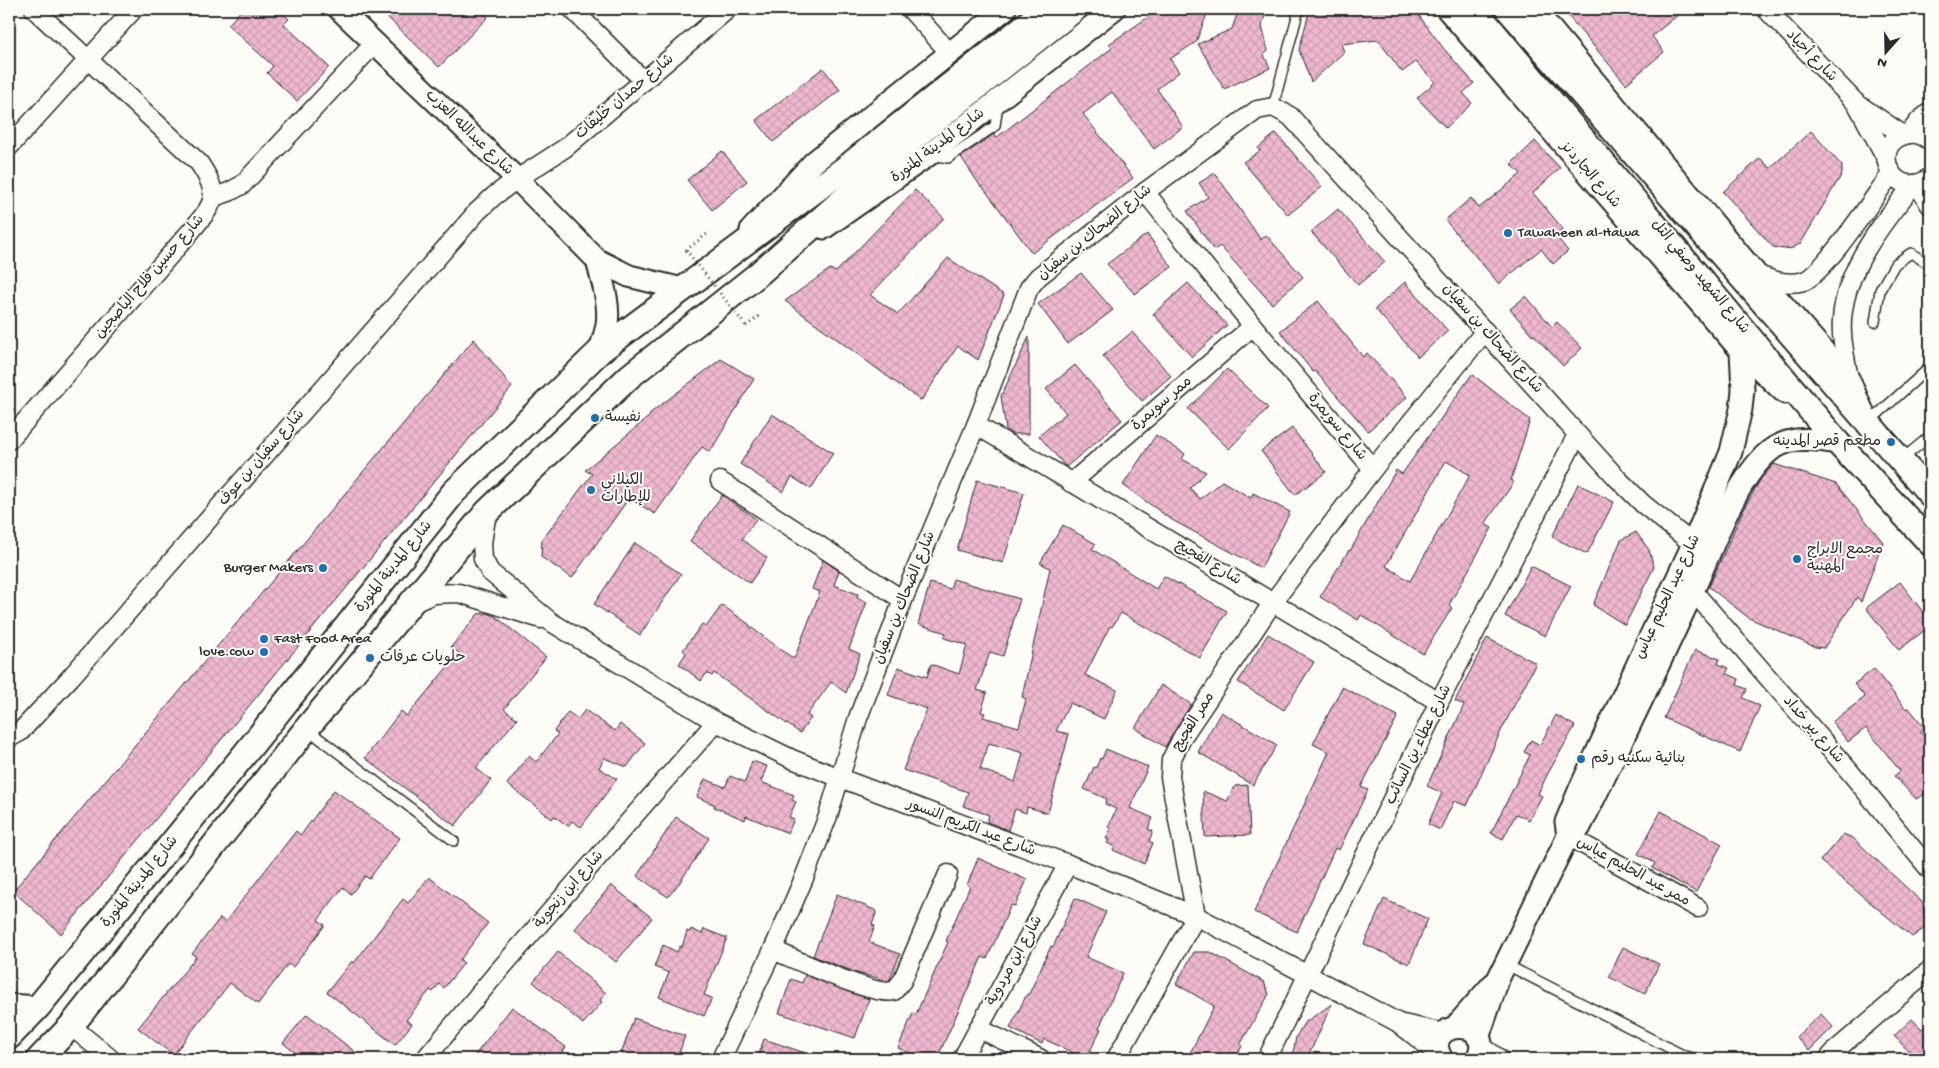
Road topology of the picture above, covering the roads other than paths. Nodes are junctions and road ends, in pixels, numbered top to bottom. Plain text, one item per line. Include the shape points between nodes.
1 (34, 9) edge
2 (134, 9) edge
3 (339, 9) edge
4 (572, 9) edge
5 (728, 9) edge
6 (910, 9) edge
7 (1005, 9) edge
8 (1046, 9) edge
9 (1076, 9) edge
10 (1114, 9) edge
11 (1299, 9) edge
12 (1447, 9) edge
13 (1474, 9) edge
14 (1508, 9) edge
15 (1534, 9) edge
16 (1766, 9) edge
17 (375, 43) junction
18 (949, 52) junction
19 (86, 59) junction
20 (644, 80) junction
21 (1856, 103) junction
22 (1273, 107) junction
23 (1930, 112) edge
24 (1906, 134) junction
25 (1930, 141) edge
26 (9, 147) edge
27 (1889, 166) junction
28 (517, 179) junction
29 (1920, 182) edge
30 (1145, 192) junction
31 (214, 197) junction
32 (1930, 205) edge
33 (728, 255) junction
34 (597, 260) junction
35 (1930, 265) edge
36 (1756, 274) junction
37 (756, 276) junction
38 (682, 289) junction
39 (1875, 322) dead end
40 (1254, 326) junction
41 (1485, 331) junction
42 (600, 351) junction
43 (1741, 351) junction
44 (1930, 367) edge
45 (1849, 380) junction
46 (1867, 420) junction
47 (1821, 422) junction
48 (976, 425) junction
49 (1577, 435) junction
50 (1930, 436) edge
51 (9, 440) edge
52 (1838, 443) junction
53 (1900, 460) junction
54 (1373, 469) junction
55 (720, 481) dead end
56 (1071, 482) junction
57 (1930, 494) edge
58 (488, 512) junction
59 (1930, 543) edge
60 (1693, 544) junction
61 (1693, 591) junction
62 (903, 600) junction
63 (1273, 602) junction
64 (410, 604) junction
65 (551, 622) junction
66 (1440, 702) junction
67 (716, 722) junction
68 (307, 728) junction
69 (9, 738) edge
70 (840, 778) junction
71 (1568, 836) junction
72 (454, 841) dead end
73 (1068, 864) junction
74 (1930, 870) edge
75 (948, 874) dead end
76 (1698, 908) dead end
77 (1196, 916) junction
78 (773, 950) junction
79 (1502, 970) junction
80 (1930, 970) edge
81 (1309, 974) junction
82 (9, 1005) edge
83 (38, 1007) junction
84 (1397, 1022) junction
85 (71, 1026) junction
86 (978, 1028) junction
87 (1450, 1030) junction
88 (9, 1037) edge
89 (1478, 1047) edge
90 (1441, 1057) edge
91 (39, 1059) edge
92 (111, 1059) edge
93 (425, 1059) edge
94 (721, 1059) edge
95 (962, 1059) edge
96 (1041, 1059) edge
97 (1116, 1059) edge
98 (1267, 1059) edge
99 (1500, 1059) edge
100 (1698, 1059) edge
101 (1828, 1059) edge

1 - 19 street
2 - 19 street
3 - 17 street, شارع عبدالله العزب
4 - 20 street
5 - 20 street, شارع حمدان خليفات
6 - 18 street
7 - 18 street, شارع المدينة المنورة
8 - 33 main road, شارع المدينة المنورة via 852,163
9 - 37 main road, شارع المدينة المنورة via 917,135
10 - 37 street, شارع المدينة المنورة via 930,154
11 - 22 lane
12 - 43 street, شارع الجاردنز
13 - 47 main road, شارع الشهيد وصفي التل
14 - 46 main road, شارع الشهيد وصفي التل
15 - 36 street
16 - 21 street, شارع أجياد
17 - 28 street, شارع عبدالله العزب
17 - 31 street via 242,185
18 - 33 street, شارع المدينة المنورة via 814,162
19 - 26 street
19 - 31 street via 199,164 214,188
20 - 28 street, شارع حمدان خليفات via 565,148
21 - 24 street, شارع أجياد
21 - 27 street, شارع أجياد
22 - 30 street, شارع الضحاك بن سفيان via 1248,115
22 - 41 street, شارع الضحاك بن سفيان via 1290,116
23 - 24 street
24 - 25 street, شارع أجياد via 1921,135
24 - 27 street via 1890,145
27 - 29 street via 1901,182
27 - 36 street via 1830,258 1815,275 1804,281 1788,283
28 - 34 street, شارع عبدالله العزب
28 - 69 street, شارع سفيان بن عوف via 477,212 70,678 20,732
29 - 32 street
29 - 45 street via 1880,226 1848,289 1842,334
30 - 40 street, شارع سويمرة
30 - 48 street, شارع الضحاك بن سفيان via 1038,277 1029,288
31 - 51 street, شارع حسين فلاح الياصجين via 191,231
33 - 38 main road, شارع المدينة المنورة
34 - 38 street, شارع عبدالله العزب via 629,276
34 - 42 street, شارع عبدالله العزب via 607,308 607,324
35 - 39 lane via 1911,253 1895,264 1880,290
36 - 45 street
37 - 58 main road, شارع المدينة المنورة via 630,376
38 - 42 main road, شارع المدينة المنورة
40 - 54 street, شارع سويمرة
40 - 56 street, ممر سويمرة
41 - 49 street, شارع الضحاك بن سفيان
41 - 54 street
42 - 83 main road, شارع المدينة المنورة via 454,492
43 - 47 street, شارع الجاردنز via 1781,390
43 - 60 street, شارع عبد الحليم عباس via 1743,390 1738,427
44 - 46 lane
45 - 46 street
46 - 53 main road, شارع الشهيد وصفي التل
47 - 52 main road, شارع الشهيد وصفي التل
48 - 56 street, شارع الفجيج
48 - 62 street, شارع الضحاك بن سفيان
49 - 60 street, شارع الضحاك بن سفيان via 1643,504
49 - 66 street, شارع عطاء بن السائب
50 - 53 lane
52 - 59 main road, شارع الشهيد وصفي التل
52 - 61 street, شارع عبد الحليم عباس via 1814,438 1799,439 1780,445 1764,456 1739,490
53 - 57 main road, شارع الشهيد وصفي التل
54 - 63 street, شارع سويمرة
55 - 62 street
56 - 63 street, شارع الفجيج
58 - 64 main road, شارع المدينة المنورة
58 - 65 street, شارع عبد الكريم النسور via 482,543 483,559 490,572
60 - 71 street, شارع عبد الحليم عباس via 1579,791 1566,822
61 - 71 street, شارع عبد الحليم عباس via 1580,828
61 - 74 street, شارع بير خداد
62 - 70 street, شارع الضحاك بن سفيان via 858,718
63 - 66 street, شارع الفجيج
63 - 77 street, ممر الفجيج via 1183,736 1171,760 1170,777
64 - 65 street, شارع عبد الكريم النسور via 434,594 459,593
64 - 68 main road, شارع المدينة المنورة
65 - 67 street, شارع عبد الكريم النسور
66 - 81 street, شارع عطاء بن السائب
67 - 70 street, شارع عبد الكريم النسور
67 - 93 street, شارع ابن زنجوية
68 - 72 lane
68 - 85 main road, شارع المدينة المنورة
70 - 73 street, شارع عبد الكريم النسور
70 - 78 street, شارع الضحاك بن سفيان via 828,816
71 - 76 street, ممر عبد الحليم عباس
71 - 79 street, شارع عبد الحليم عباس
73 - 77 street, شارع عبد الكريم النسور
73 - 86 street, شارع ابن مردوية
75 - 78 street via 902,981 894,991 885,992 856,983
77 - 81 street, شارع عبد الكريم النسور
77 - 97 street
78 - 94 street, شارع الضحاك بن سفيان
79 - 87 street, شارع عبد الحليم عباس
79 - 89 street, شارع عبد الحليم عباس
79 - 100 lane via 1685,1056
80 - 101 street
81 - 84 street, شارع عبد الكريم النسور
81 - 98 street, شارع عطاء بن السائب
82 - 83 street
83 - 88 main road, شارع المدينة المنورة
84 - 87 street, شارع عبد الكريم النسور
84 - 90 street, شارع عبد الكريم النسور
85 - 91 main road, شارع المدينة المنورة
85 - 92 street
86 - 95 street, شارع ابن مردوية
86 - 96 street
87 - 89 street via 1469,1028
87 - 90 street via 1438,1044
89 - 99 street

